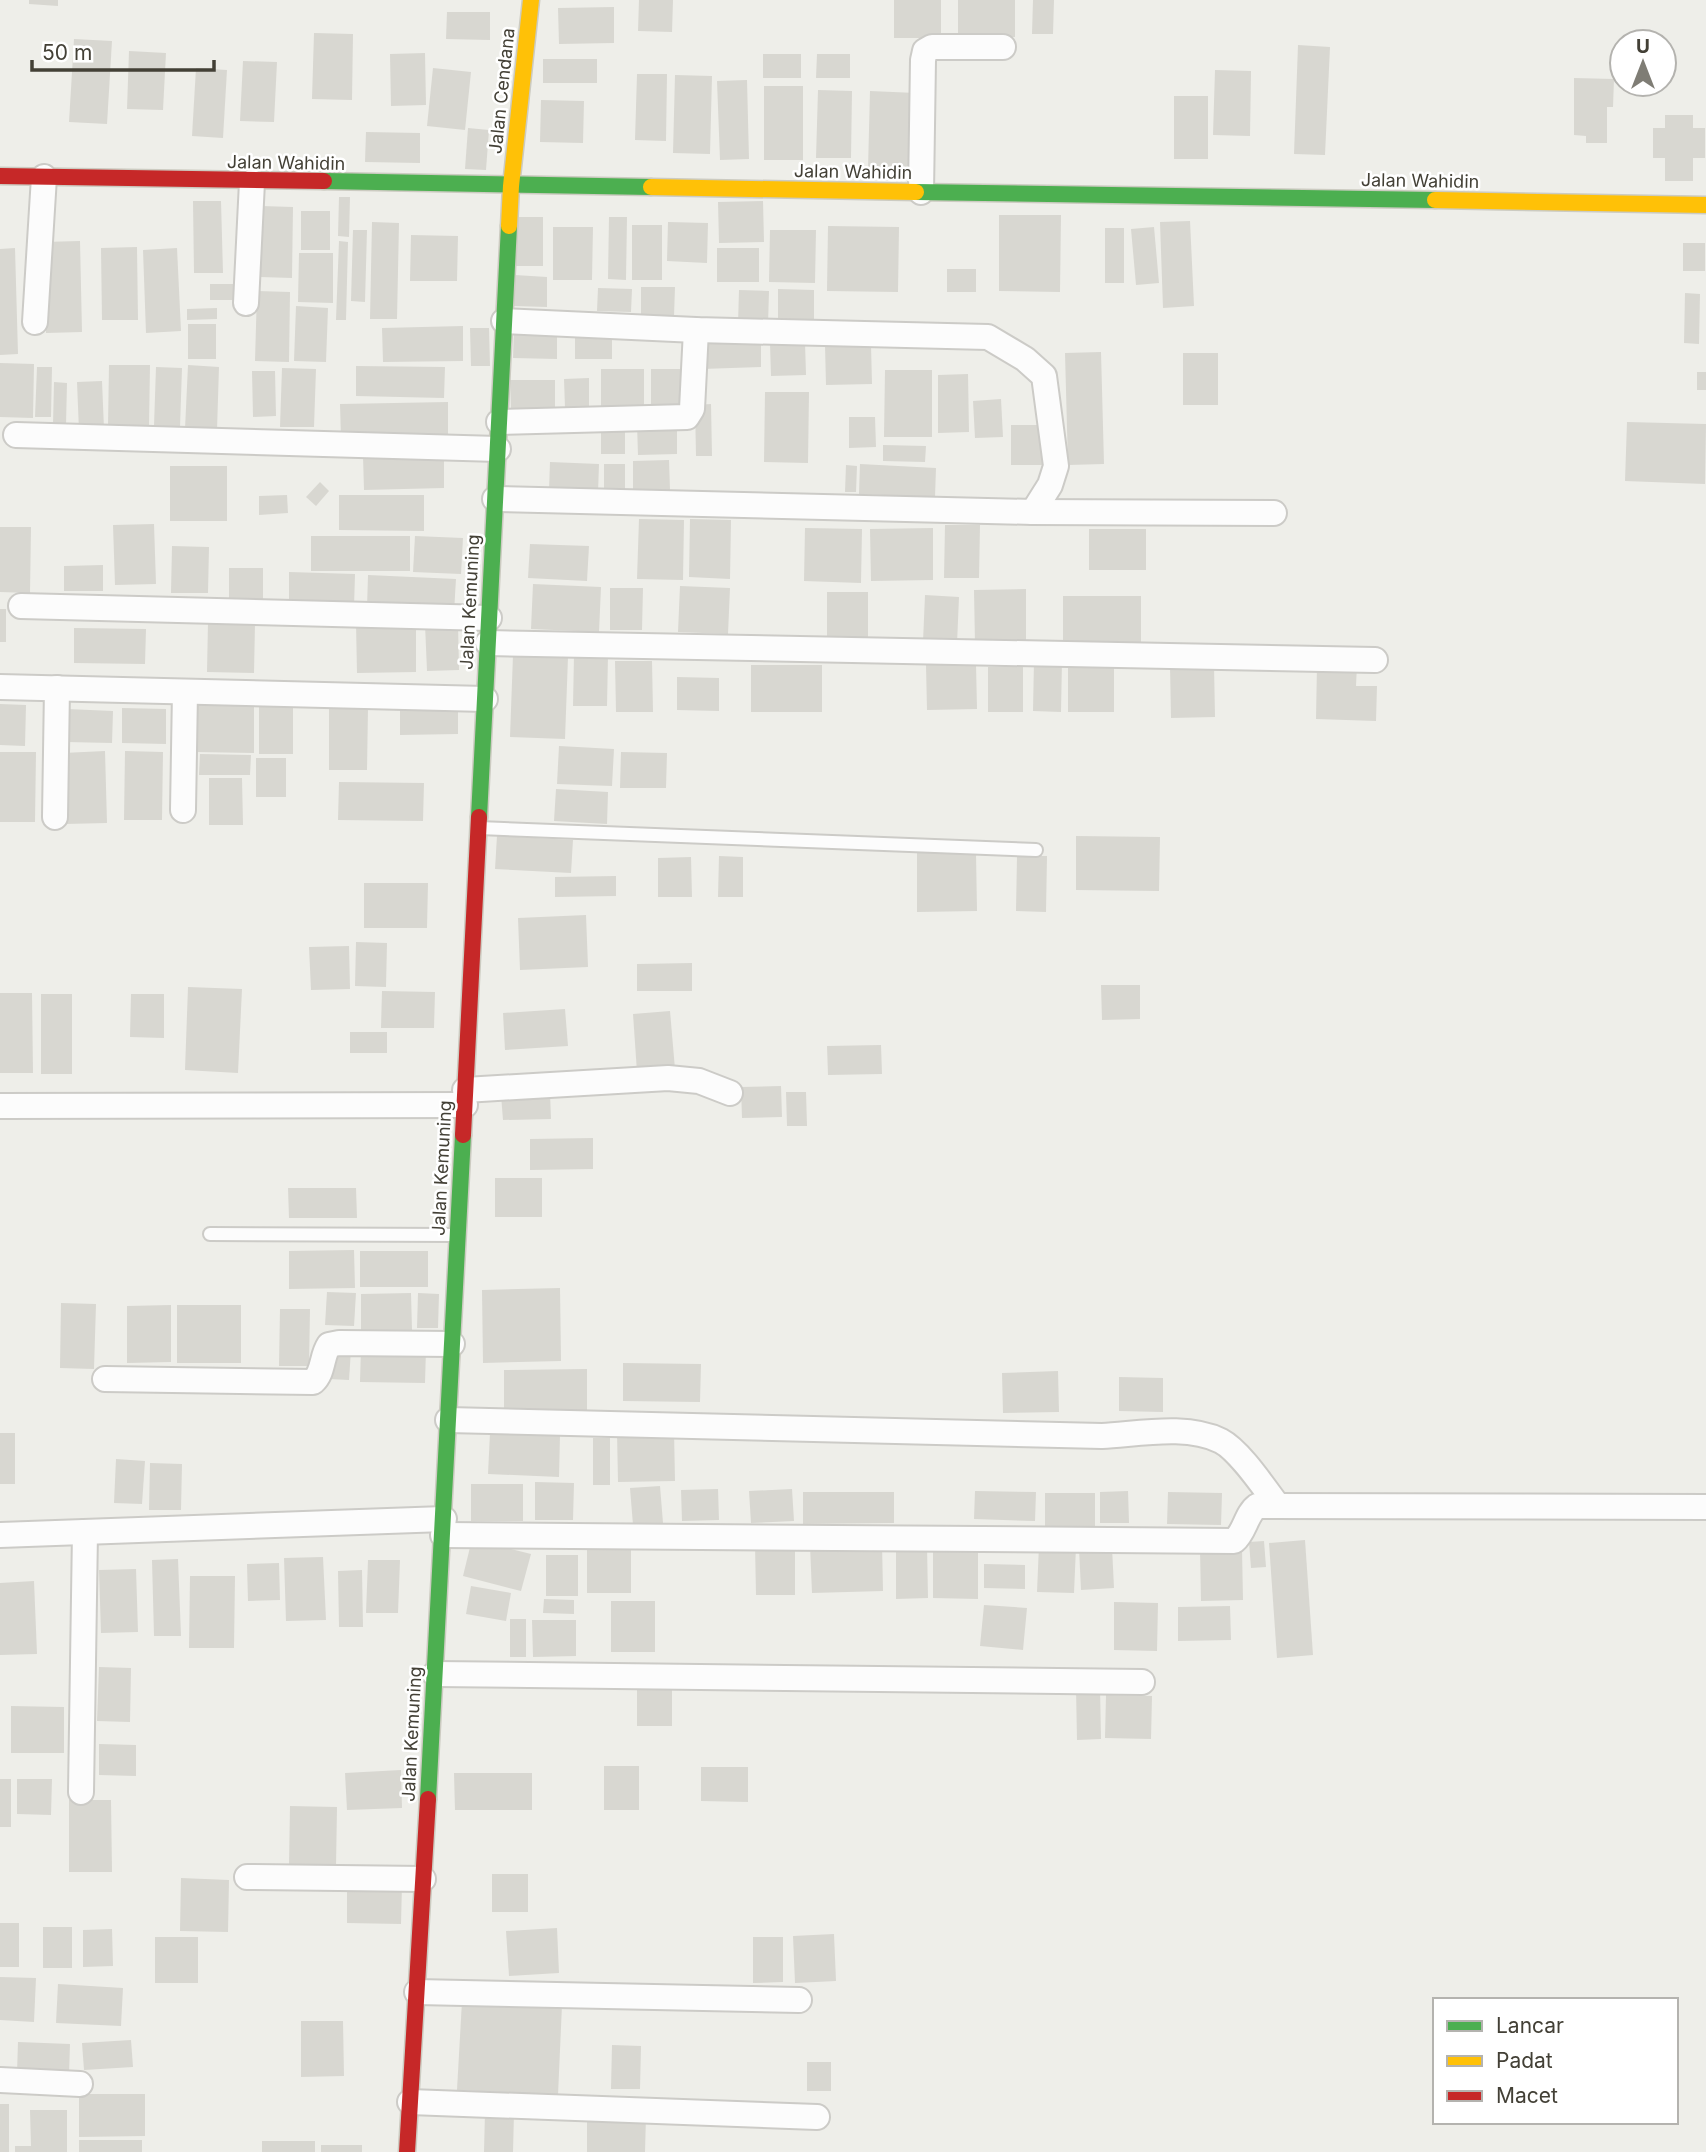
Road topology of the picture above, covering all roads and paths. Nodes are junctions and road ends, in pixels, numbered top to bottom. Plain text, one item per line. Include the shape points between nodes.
1 (531, 0) edge
2 (1003, 47) dead end
3 (0, 176) edge
4 (44, 177) junction
5 (252, 182) junction
6 (511, 186) junction
7 (921, 192) junction
8 (1706, 205) edge
9 (246, 303) dead end
10 (504, 321) junction
11 (35, 322) dead end
12 (696, 330) junction
13 (499, 422) junction
14 (16, 435) dead end
15 (498, 449) junction
16 (495, 499) junction
17 (1033, 512) junction
18 (1274, 513) dead end
19 (21, 606) dead end
20 (489, 618) junction
21 (488, 643) junction
22 (1375, 660) dead end
23 (0, 687) edge
24 (57, 688) junction
25 (185, 692) junction
26 (485, 699) junction
27 (183, 810) dead end
28 (55, 817) dead end
29 (478, 828) junction
30 (1036, 850) dead end
31 (730, 1093) dead end
32 (465, 1098) junction
33 (0, 1106) edge
34 (211, 1234) dead end
35 (458, 1235) junction
36 (452, 1344) junction
37 (106, 1379) dead end
38 (448, 1420) junction
39 (1278, 1506) junction
40 (1706, 1507) edge
41 (443, 1527) junction
42 (85, 1532) junction
43 (0, 1535) edge
44 (435, 1674) junction
45 (1142, 1682) dead end
46 (81, 1792) dead end
47 (247, 1877) dead end
48 (423, 1879) junction
49 (417, 1992) junction
50 (799, 2000) dead end
51 (0, 2080) edge
52 (80, 2084) dead end
53 (410, 2102) junction
54 (817, 2117) dead end
55 (407, 2152) edge

1 - 6 street, Jalan Cendana
2 - 7 street via 932,47 925,51
3 - 4 street, Jalan Wahidin
4 - 5 street, Jalan Wahidin
4 - 11 street
5 - 6 street, Jalan Wahidin
5 - 9 street
6 - 7 street, Jalan Wahidin
6 - 10 street, Jalan Kemuning
7 - 8 street, Jalan Wahidin
10 - 12 street
10 - 13 street, Jalan Kemuning
12 - 13 street via 692,409 687,417
12 - 17 street via 988,337 1044,376 1056,466
13 - 15 street, Jalan Kemuning
14 - 15 street
15 - 16 street, Jalan Kemuning
16 - 17 street
16 - 20 street, Jalan Kemuning
17 - 18 street
19 - 20 street
20 - 21 street, Jalan Kemuning
21 - 22 street
21 - 26 street, Jalan Kemuning
23 - 24 street
24 - 25 street
24 - 28 street
25 - 26 street
25 - 27 street
26 - 29 street, Jalan Kemuning
29 - 30 lane
29 - 32 street, Jalan Kemuning
31 - 32 street via 699,1081 668,1078
32 - 33 street
32 - 35 street, Jalan Kemuning
34 - 35 lane
35 - 36 street, Jalan Kemuning
36 - 37 street via 329,1345 320,1376 313,1382
36 - 38 street, Jalan Kemuning
38 - 39 street via 1102,1436 1203,1434 1223,1442
38 - 41 street, Jalan Kemuning
39 - 40 street
39 - 41 street via 1253,1509 1234,1541
41 - 42 street
41 - 44 street, Jalan Kemuning
42 - 43 street
42 - 46 street
44 - 45 street
44 - 48 street, Jalan Kemuning
47 - 48 street
48 - 49 street, Jalan Kemuning
49 - 50 street
49 - 53 street, Jalan Kemuning
51 - 52 street
53 - 54 street
53 - 55 street, Jalan Kemuning

